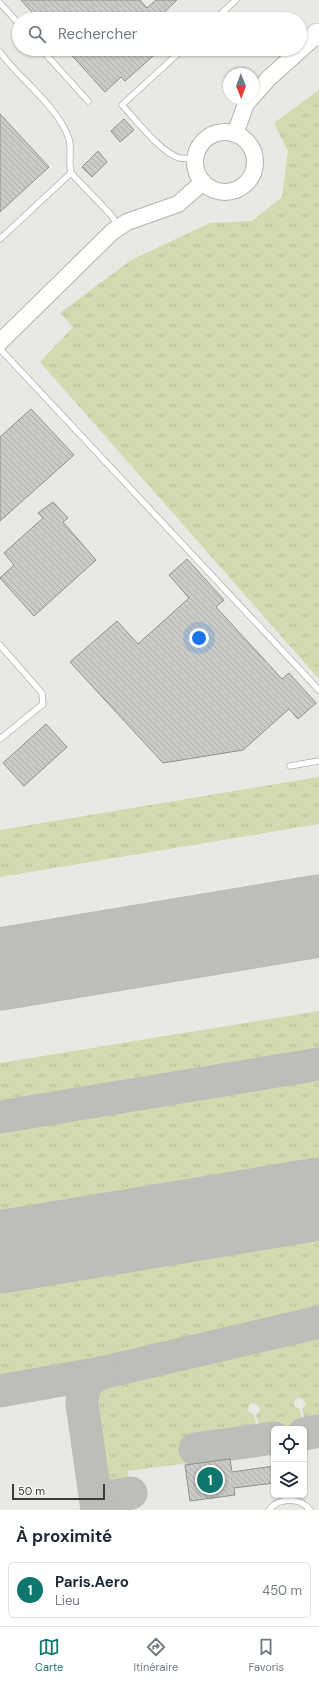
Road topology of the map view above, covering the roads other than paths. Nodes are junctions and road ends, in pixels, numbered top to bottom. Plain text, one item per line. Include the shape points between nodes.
1 (236, 0) edge
2 (0, 3) edge
3 (223, 12) edge
4 (12, 16) edge
5 (318, 34) edge
6 (307, 44) edge
7 (0, 52) edge
8 (48, 56) edge
9 (175, 56) edge
10 (294, 56) edge
11 (259, 89) edge
12 (88, 101) dead end
13 (246, 104) edge
14 (235, 134) junction
15 (195, 158) junction
16 (71, 173) junction
17 (202, 182) junction
18 (119, 227) junction
19 (0, 238) edge
20 (0, 342) edge
21 (0, 348) edge
22 (0, 645) edge
23 (319, 690) edge
24 (0, 739) edge
25 (319, 761) edge
26 (290, 766) dead end
27 (269, 1510) edge
28 (310, 1510) edge

1 - 3 lane
2 - 4 lane
5 - 6 main road
7 - 16 lane via 63,126 71,149
8 - 12 lane
9 - 15 lane via 122,105 171,155
10 - 11 main road
13 - 14 main road
14 - 15 main road via 226,132 209,136 198,149
14 - 17 main road via 250,146 254,155 252,174 239,188 229,191 210,188
15 - 17 main road via 195,166
16 - 18 lane via 111,214
16 - 19 lane
17 - 18 main road via 178,204
18 - 20 main road
21 - 23 lane
22 - 24 lane via 42,693 43,704
25 - 26 lane
27 - 28 lane via 274,1504 298,1500

